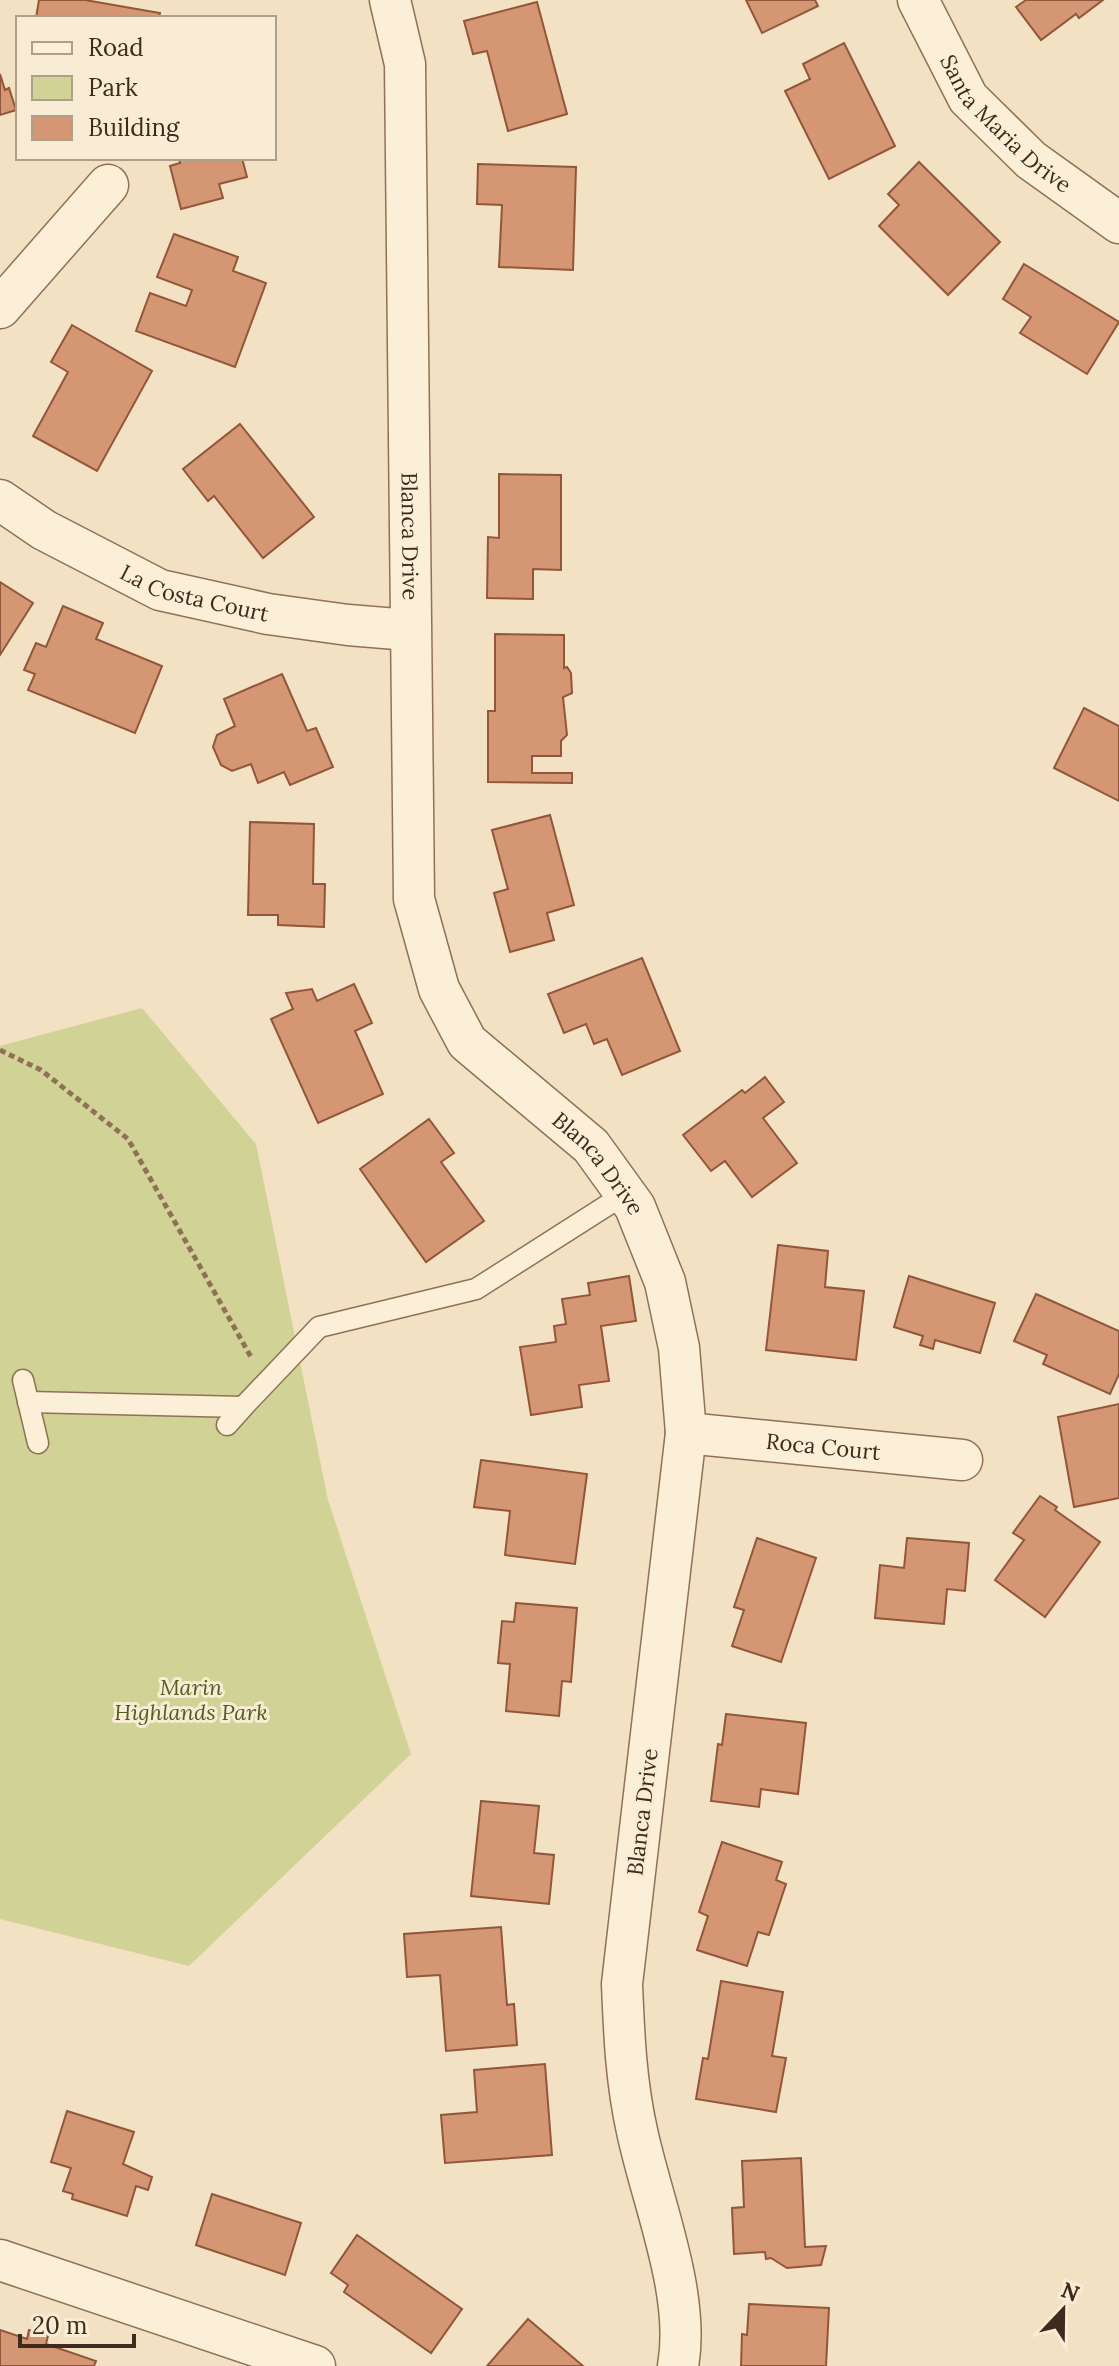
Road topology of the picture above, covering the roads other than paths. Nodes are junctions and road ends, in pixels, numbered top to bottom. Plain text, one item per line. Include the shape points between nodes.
1 (390, 0) edge
2 (918, 0) edge
3 (108, 185) dead end
4 (1119, 223) edge
5 (0, 308) edge
6 (0, 500) edge
7 (409, 630) junction
8 (625, 1194) junction
9 (23, 1380) dead end
10 (28, 1402) junction
11 (243, 1407) junction
12 (227, 1425) dead end
13 (686, 1433) junction
14 (38, 1443) dead end
15 (962, 1460) dead end
16 (0, 2260) edge
17 (315, 2366) edge
18 (678, 2366) edge

1 - 7 street, Blanca Drive via 405,64
2 - 4 street, Santa Maria Drive via 968,98 1031,160
3 - 5 street
6 - 7 street, La Costa Court via 44,530 160,590 268,614
7 - 8 street, Blanca Drive via 414,899 439,989 467,1042 591,1146
8 - 11 lane via 476,1289 319,1327
8 - 13 street, Blanca Drive via 665,1282 679,1348
9 - 10 lane
10 - 11 lane
10 - 14 lane
11 - 12 lane
13 - 15 street, Roca Court
13 - 18 street, Blanca Drive via 622,1984 626,2063 637,2131 677,2293
16 - 17 street

